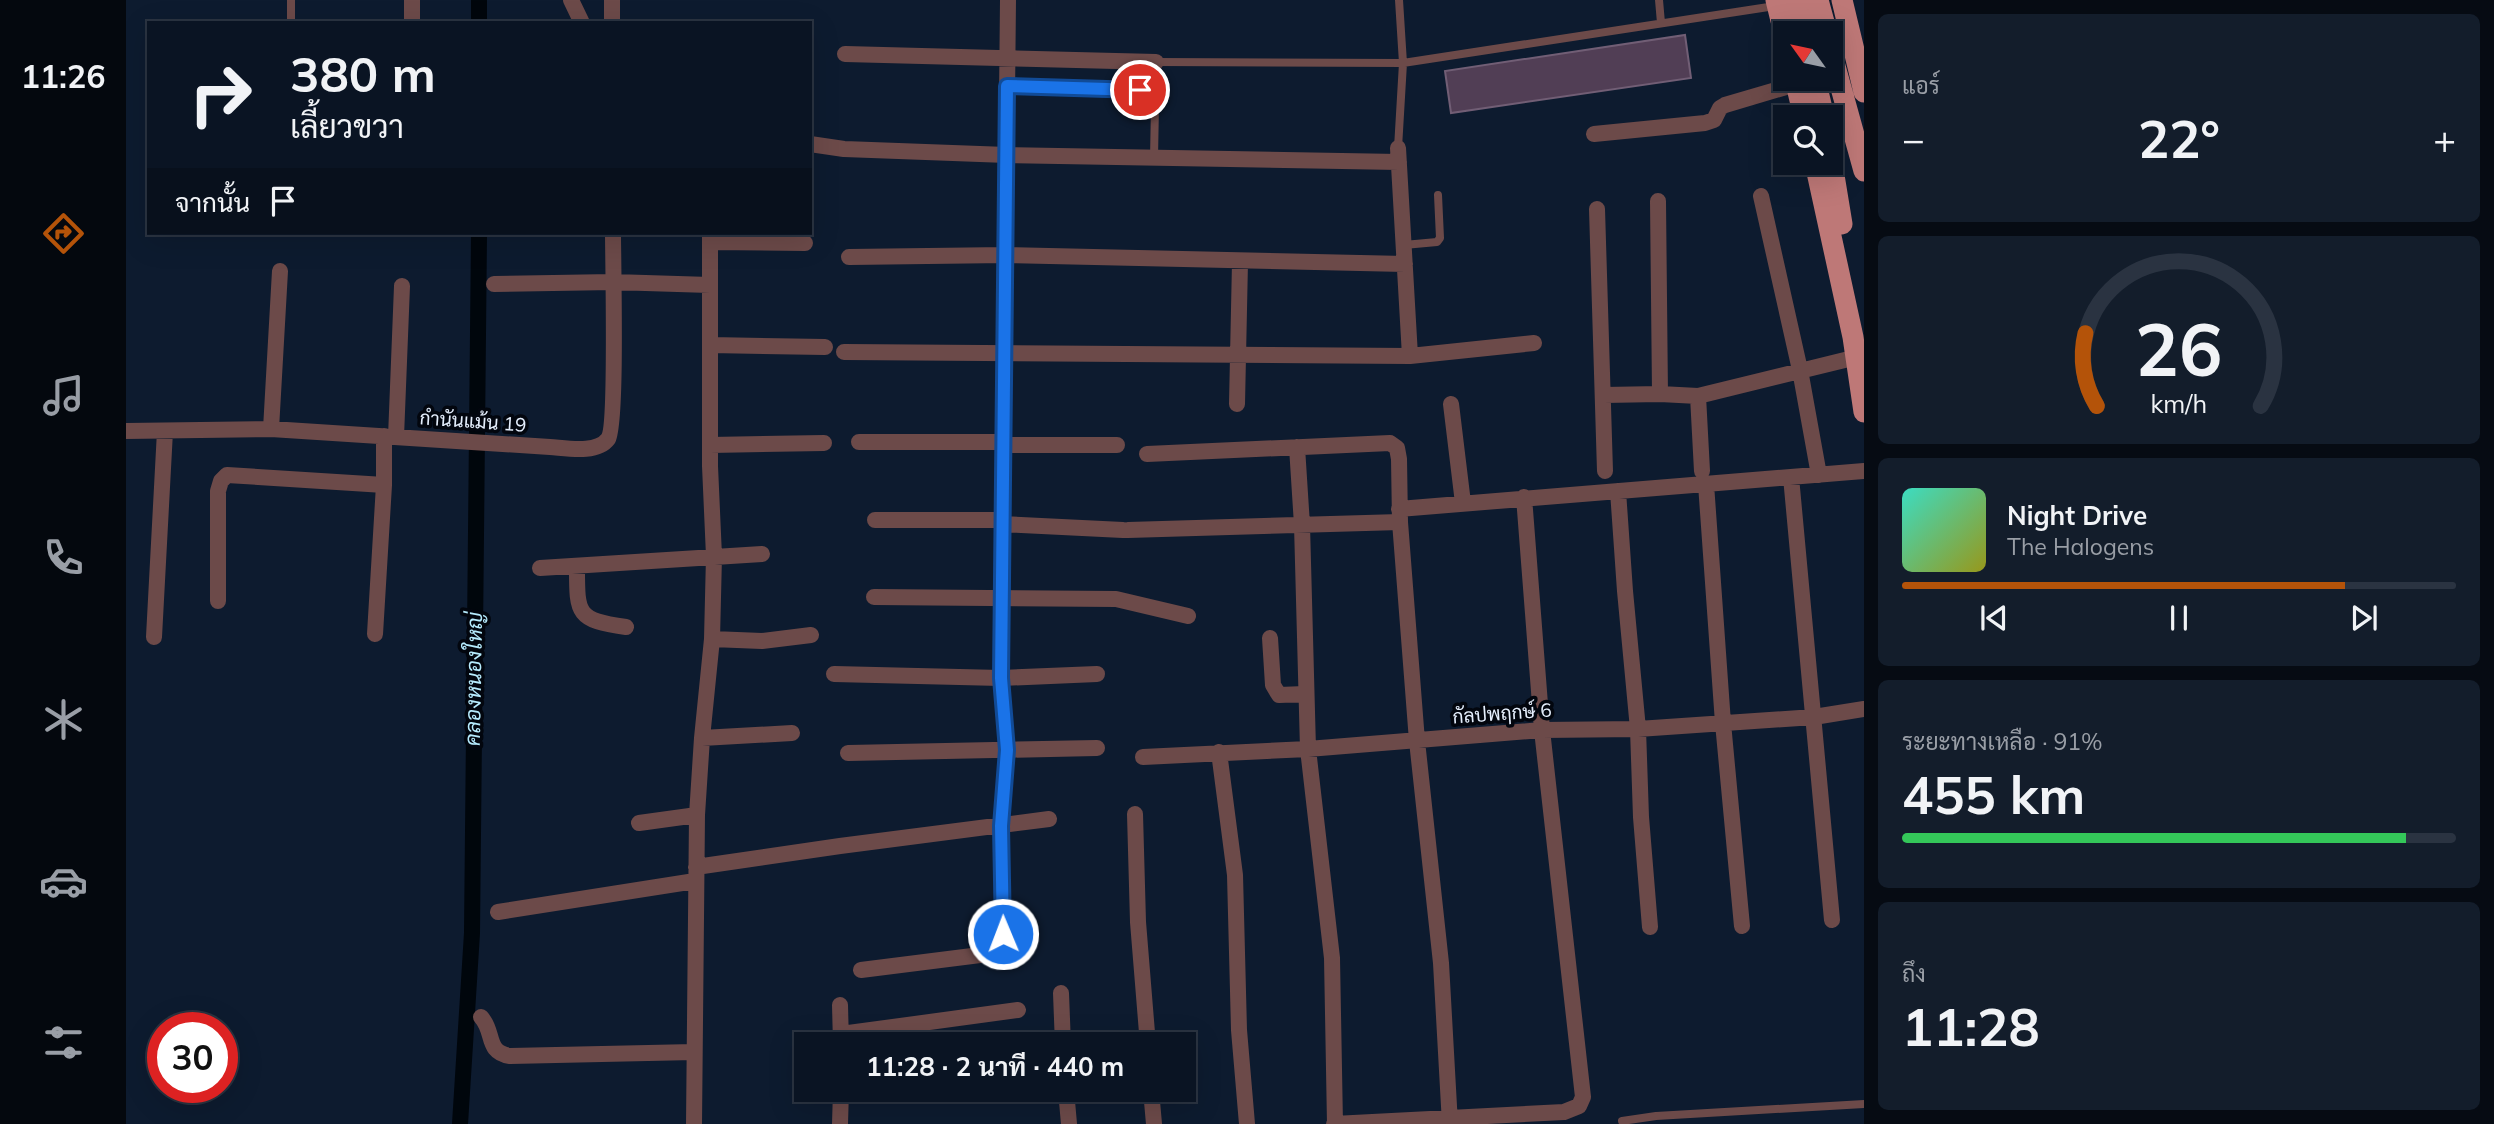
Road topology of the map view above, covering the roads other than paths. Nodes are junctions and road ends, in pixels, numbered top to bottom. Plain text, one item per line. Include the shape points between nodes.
1 (291, 0) edge
2 (412, 0) edge
3 (571, 0) edge
4 (612, 0) edge
5 (1008, 0) edge
6 (1399, 0) edge
7 (1659, 0) edge
8 (1818, 0) edge
9 (1842, 0) edge
10 (1784, 2) edge
11 (292, 21) edge
12 (412, 21) edge
13 (581, 21) edge
14 (612, 21) edge
15 (1785, 21) edge
16 (1797, 21) edge
17 (1824, 21) edge
18 (1661, 23) junction
19 (845, 54) dead end
20 (1008, 57) junction
21 (1156, 62) joint
22 (1403, 62) junction
23 (1007, 86) junction
24 (1773, 89) edge
25 (1842, 91) edge
26 (1864, 92) edge
27 (1594, 134) dead end
28 (812, 144) edge
29 (1007, 155) junction
30 (1399, 155) junction
31 (1154, 158) junction
32 (1864, 171) edge
33 (1818, 175) edge
34 (1834, 175) edge
35 (1438, 195) dead end
36 (1761, 196) dead end
37 (1658, 201) dead end
38 (1597, 209) dead end
39 (613, 235) edge
40 (710, 238) edge
41 (805, 243) dead end
42 (1404, 245) junction
43 (1006, 255) junction
44 (849, 257) dead end
45 (1240, 262) junction
46 (1405, 264) junction
47 (280, 271) dead end
48 (613, 282) junction
49 (494, 284) dead end
50 (710, 285) junction
51 (402, 286) dead end
52 (1534, 343) dead end
53 (710, 345) junction
54 (825, 347) dead end
55 (1855, 347) junction
56 (844, 352) dead end
57 (1003, 355) junction
58 (1237, 355) junction
59 (1410, 356) junction
60 (1800, 370) junction
61 (1660, 394) junction
62 (1604, 395) junction
63 (1698, 396) junction
64 (1237, 404) dead end
65 (1451, 404) dead end
66 (1864, 412) edge
67 (271, 429) junction
68 (126, 431) edge
69 (165, 431) junction
70 (390, 437) junction
71 (859, 442) dead end
72 (824, 443) dead end
73 (1002, 443) junction
74 (710, 445) junction
75 (1117, 445) dead end
76 (1297, 447) junction
77 (1147, 454) dead end
78 (1605, 471) dead end
79 (1864, 471) edge
80 (1819, 475) junction
81 (1791, 477) junction
82 (1704, 478) junction
83 (384, 485) junction
84 (1618, 491) junction
85 (1524, 497) junction
86 (1463, 503) junction
87 (1400, 516) junction
88 (876, 520) dead end
89 (1002, 522) junction
90 (1302, 525) junction
91 (762, 555) dead end
92 (714, 556) junction
93 (577, 566) junction
94 (540, 568) dead end
95 (874, 597) dead end
96 (1001, 598) junction
97 (218, 601) dead end
98 (1188, 615) dead end
99 (626, 627) dead end
100 (374, 634) dead end
101 (811, 635) dead end
102 (154, 637) dead end
103 (1270, 638) dead end
104 (712, 639) junction
105 (834, 674) dead end
106 (1097, 674) dead end
107 (1001, 678) junction
108 (1305, 694) junction
109 (1864, 709) edge
110 (1814, 717) junction
111 (1723, 723) junction
112 (1638, 729) junction
113 (1542, 730) junction
114 (792, 733) dead end
115 (702, 738) junction
116 (1417, 741) junction
117 (1097, 748) dead end
118 (1308, 749) junction
119 (1007, 750) junction
120 (848, 752) dead end
121 (1219, 752) junction
122 (1143, 757) dead end
123 (1135, 814) dead end
124 (698, 815) junction
125 (1049, 819) dead end
126 (639, 822) dead end
127 (1001, 826) junction
128 (696, 874) junction
129 (498, 912) dead end
130 (1832, 920) dead end
131 (1742, 926) dead end
132 (1650, 927) dead end
133 (861, 970) dead end
134 (1060, 993) dead end
135 (840, 1005) dead end
136 (1018, 1010) dead end
137 (481, 1017) dead end
138 (841, 1032) edge
139 (888, 1032) edge
140 (1062, 1032) edge
141 (1147, 1032) edge
142 (694, 1052) junction
143 (841, 1102) edge
144 (1067, 1102) edge
145 (1152, 1102) edge
146 (1864, 1104) edge
147 (1565, 1118) edge
148 (1450, 1120) edge
149 (1622, 1121) dead end
150 (694, 1124) edge
151 (840, 1124) edge
152 (1069, 1124) edge
153 (1154, 1124) edge
154 (1247, 1124) edge
155 (1334, 1124) edge

1 - 11 lane
2 - 12 street
3 - 13 street
4 - 14 street
5 - 20 street
6 - 22 lane
7 - 18 lane
8 - 17 main road
9 - 26 main road
10 - 15 main road
10 - 16 main road
10 - 18 lane
18 - 22 lane
19 - 20 street
20 - 21 street
20 - 23 street
21 - 22 lane
22 - 30 lane
23 - 29 street
23 - 31 lane via 1148,91 1155,105
24 - 27 street via 1725,104 1714,120
25 - 32 main road
28 - 29 street
29 - 31 street
29 - 43 street
30 - 31 street
30 - 42 street
33 - 55 main road
34 - 55 main road
35 - 42 lane via 1437,242
36 - 60 street
37 - 61 street
38 - 62 street
39 - 48 street, กำนันแม้น 19
40 - 41 street
40 - 50 street
42 - 46 street
43 - 44 street
43 - 45 street
43 - 57 street
45 - 46 street
45 - 58 street
46 - 59 street
47 - 67 street
48 - 49 street
48 - 50 street
48 - 70 street, กำนันแม้น 19 via 613,402 608,440 585,448
50 - 53 street
51 - 70 street
52 - 59 street
53 - 54 street
53 - 74 street
55 - 60 street
55 - 66 main road
56 - 57 street
57 - 58 street
57 - 73 street
58 - 59 street
58 - 64 street
60 - 63 street
60 - 80 street
61 - 62 street
61 - 63 street
62 - 78 street
63 - 82 street
65 - 86 street
67 - 69 street, กำนันแม้น 19
67 - 70 street, กำนันแม้น 19
68 - 69 street, กำนันแม้น 19
69 - 102 street
70 - 83 street
71 - 73 street
72 - 74 street
73 - 75 street
73 - 89 street
74 - 92 street
76 - 77 street
76 - 87 street via 1390,443 1397,448 1399,459
76 - 90 street
79 - 80 street
80 - 81 street
81 - 82 street
81 - 110 street
82 - 84 street
82 - 111 street
83 - 97 street via 224,477 218,491
83 - 100 street
84 - 85 street
84 - 112 street
85 - 86 street
85 - 113 street
86 - 87 street
87 - 90 street
87 - 116 street
88 - 89 street
89 - 90 street via 1126,530
89 - 96 street
90 - 108 street
91 - 92 street
92 - 93 street
92 - 104 street
93 - 94 street
93 - 99 street via 577,594 584,614 595,622
95 - 96 street
96 - 98 street via 1116,599
96 - 107 street
101 - 104 street via 762,642
103 - 108 street via 1276,692
104 - 115 street
105 - 107 street
106 - 107 street
107 - 119 street
108 - 118 street
109 - 110 street, กัลปพฤกษ์ 6
110 - 111 street, กัลปพฤกษ์ 6
110 - 130 street
111 - 112 street, กัลปพฤกษ์ 6
111 - 131 street
112 - 113 street, กัลปพฤกษ์ 6
112 - 132 street
113 - 116 street, กัลปพฤกษ์ 6
113 - 147 street via 1583,1097
114 - 115 street
115 - 124 street
116 - 118 street, กัลปพฤกษ์ 6
116 - 148 street via 1441,963
117 - 119 street
118 - 121 street, กัลปพฤกษ์ 6
118 - 155 street via 1332,958
119 - 120 street
119 - 127 street
121 - 122 street, กัลปพฤกษ์ 6
121 - 154 street via 1235,874
123 - 141 street
124 - 126 street
124 - 128 street
125 - 127 street
127 - 128 street via 840,846
127 - 133 street via 1000,945 988,954
128 - 129 street
128 - 142 street
134 - 140 street
135 - 138 street
136 - 139 street
137 - 142 street via 495,1050 510,1056
142 - 150 street
143 - 151 street
144 - 152 street
145 - 153 street
146 - 149 lane
147 - 148 street
148 - 155 street

